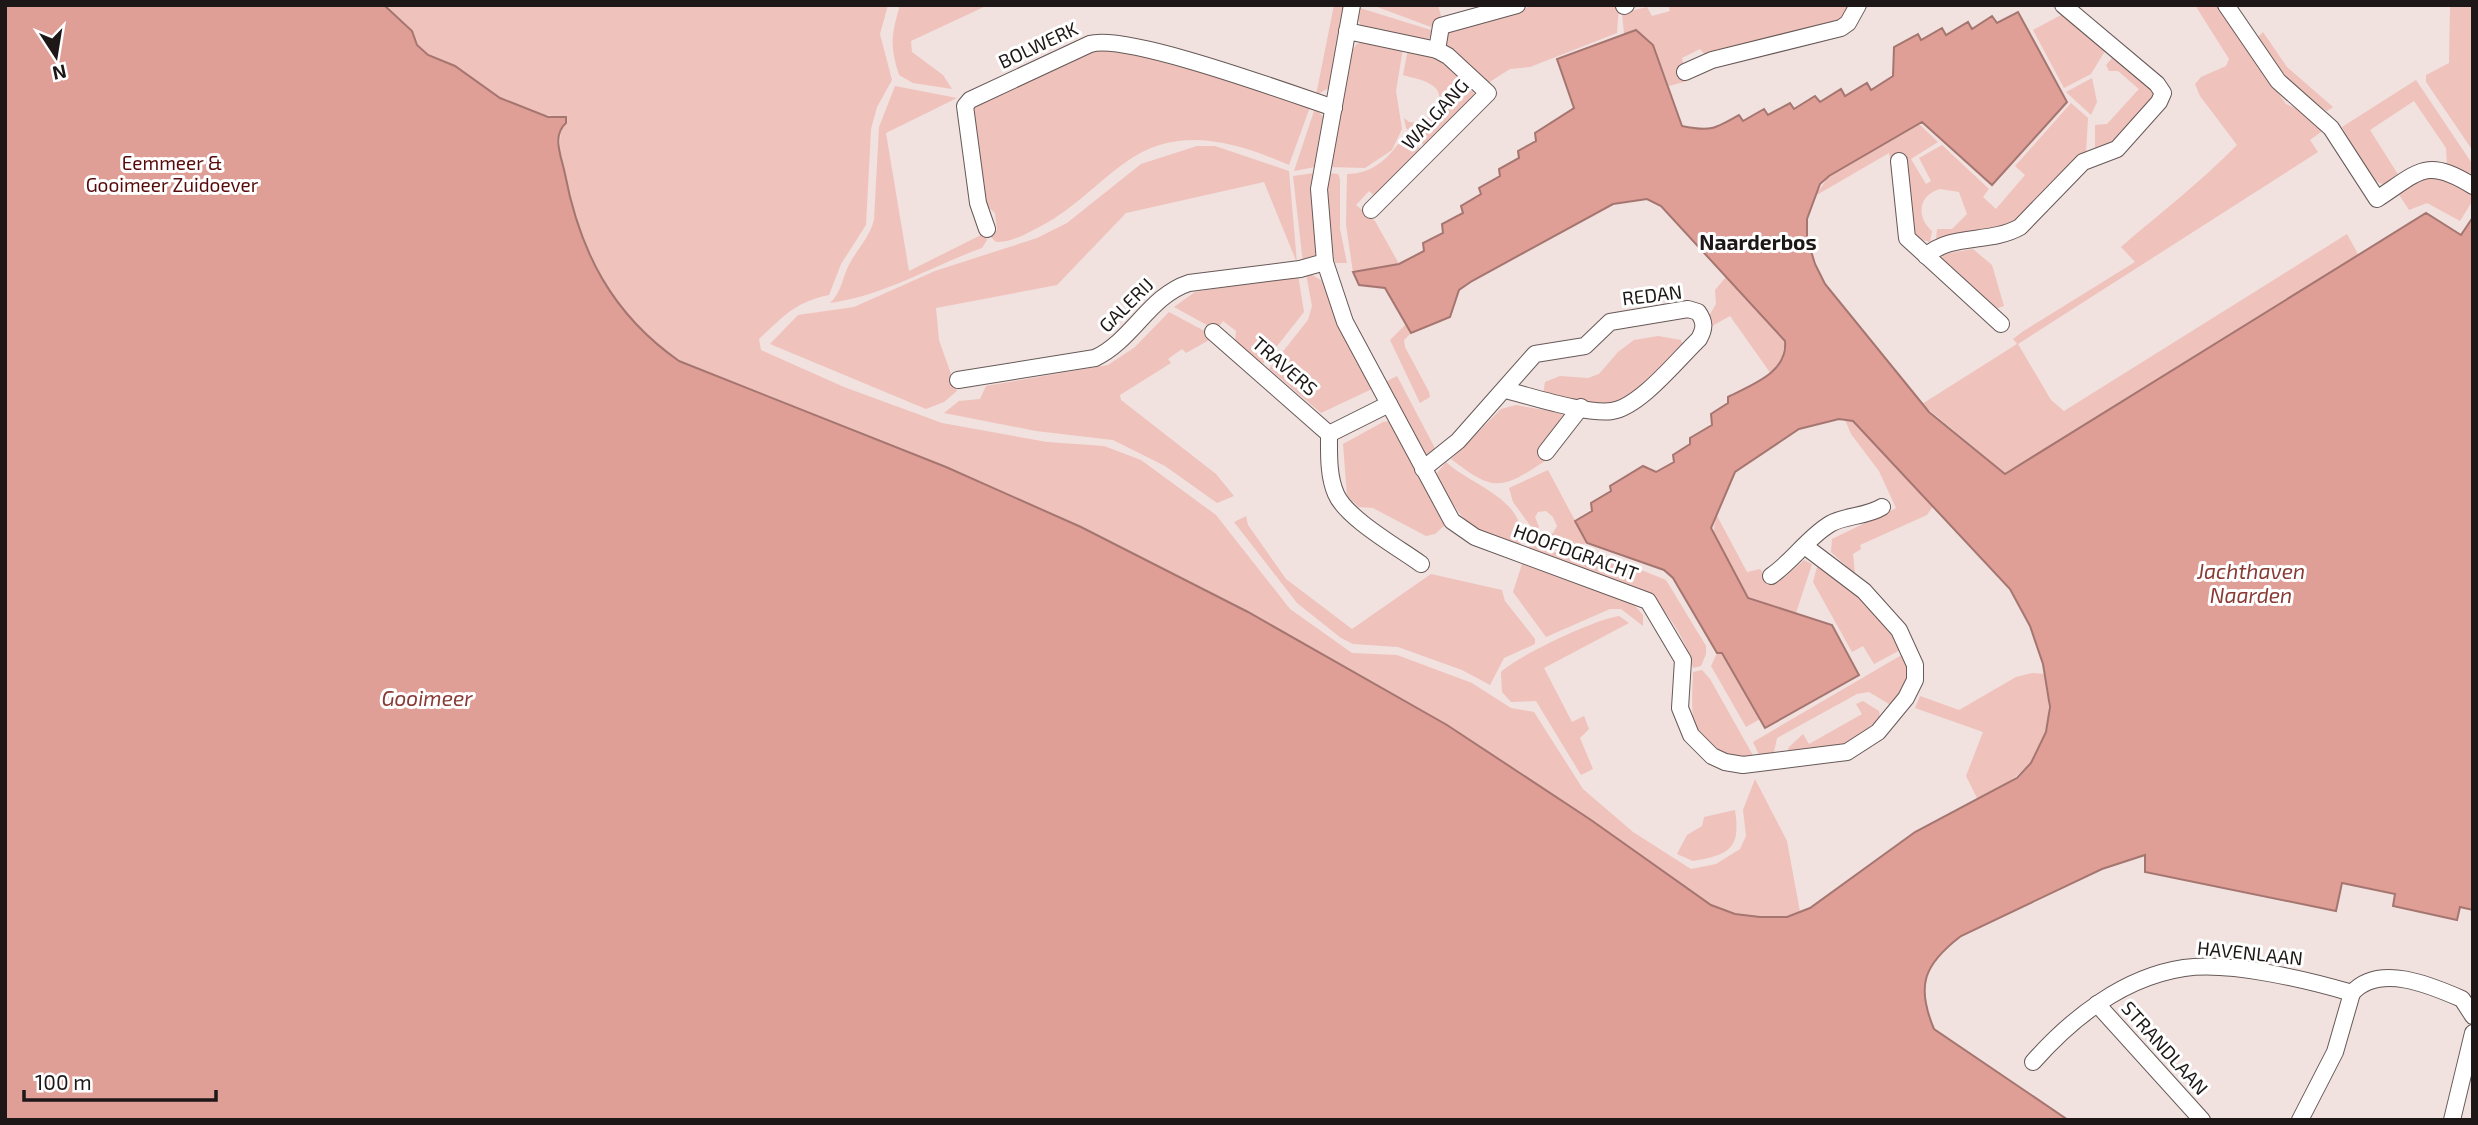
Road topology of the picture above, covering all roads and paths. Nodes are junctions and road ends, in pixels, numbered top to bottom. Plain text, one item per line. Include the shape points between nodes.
1 (1352, 5) edge
2 (1517, 5) edge
3 (1858, 5) edge
4 (2063, 5) edge
5 (2226, 5) edge
6 (1347, 31) junction
7 (1437, 50) junction
8 (1685, 72) dead end
9 (1334, 108) junction
10 (1899, 161) dead end
11 (2473, 186) edge
12 (1371, 210) dead end
13 (987, 229) dead end
14 (1926, 256) junction
15 (1325, 262) junction
16 (2001, 324) dead end
17 (1213, 332) dead end
18 (958, 380) dead end
19 (1504, 390) junction
20 (1389, 404) junction
21 (1581, 407) junction
22 (1329, 434) junction
23 (1546, 452) dead end
24 (1423, 469) junction
25 (1882, 507) dead end
26 (1806, 547) junction
27 (1421, 564) dead end
28 (1771, 576) dead end
29 (2352, 993) junction
30 (2097, 1004) junction
31 (2473, 1016) edge
32 (2473, 1033) edge
33 (2032, 1062) dead end
34 (2202, 1120) edge
35 (2300, 1120) edge
36 (2452, 1120) edge

1 - 6 street, HOOFDGRACHT
2 - 7 street via 1441,26
3 - 8 street via 1841,28 1712,60
4 - 14 street via 2157,84 2163,93 2160,102 2117,149 2083,162 2020,227 1938,245
5 - 11 street via 2278,81 2331,128 2377,199 2429,169 2448,171
6 - 7 street, WALGANG
6 - 9 street, HOOFDGRACHT
7 - 12 street, WALGANG via 1488,93
9 - 13 street, BOLWERK via 1110,41 1090,44 965,106 978,202
9 - 15 street, HOOFDGRACHT via 1320,189
10 - 14 street via 1907,238
14 - 16 street
15 - 18 street, GALERIJ via 1189,283 1172,289 1111,351 1095,358
15 - 20 street, HOOFDGRACHT via 1345,322
17 - 22 street, TRAVERS
19 - 21 street, REDAN
19 - 21 street, REDAN via 1535,354 1585,345 1609,322 1688,309 1698,312 1704,329 1699,339 1630,405 1612,411
19 - 24 street, REDAN via 1458,441
20 - 22 street
20 - 24 street, HOOFDGRACHT
21 - 23 street
22 - 27 street via 1336,496 1346,509
24 - 26 street, HOOFDGRACHT via 1452,521 1462,530 1648,601 1683,660 1680,708 1685,723 1700,746 1725,762 1768,764 1847,752 1878,732 1915,680 1915,665 1899,629 1864,591
25 - 26 street via 1833,522
26 - 28 street
29 - 30 street, HAVENLAAN via 2304,979 2186,968 2152,976
29 - 31 street via 2362,983 2389,977 2462,999
29 - 35 street via 2335,1052
30 - 33 street, HAVENLAAN via 2054,1037
30 - 34 street, STRANDLAAN
32 - 36 street

